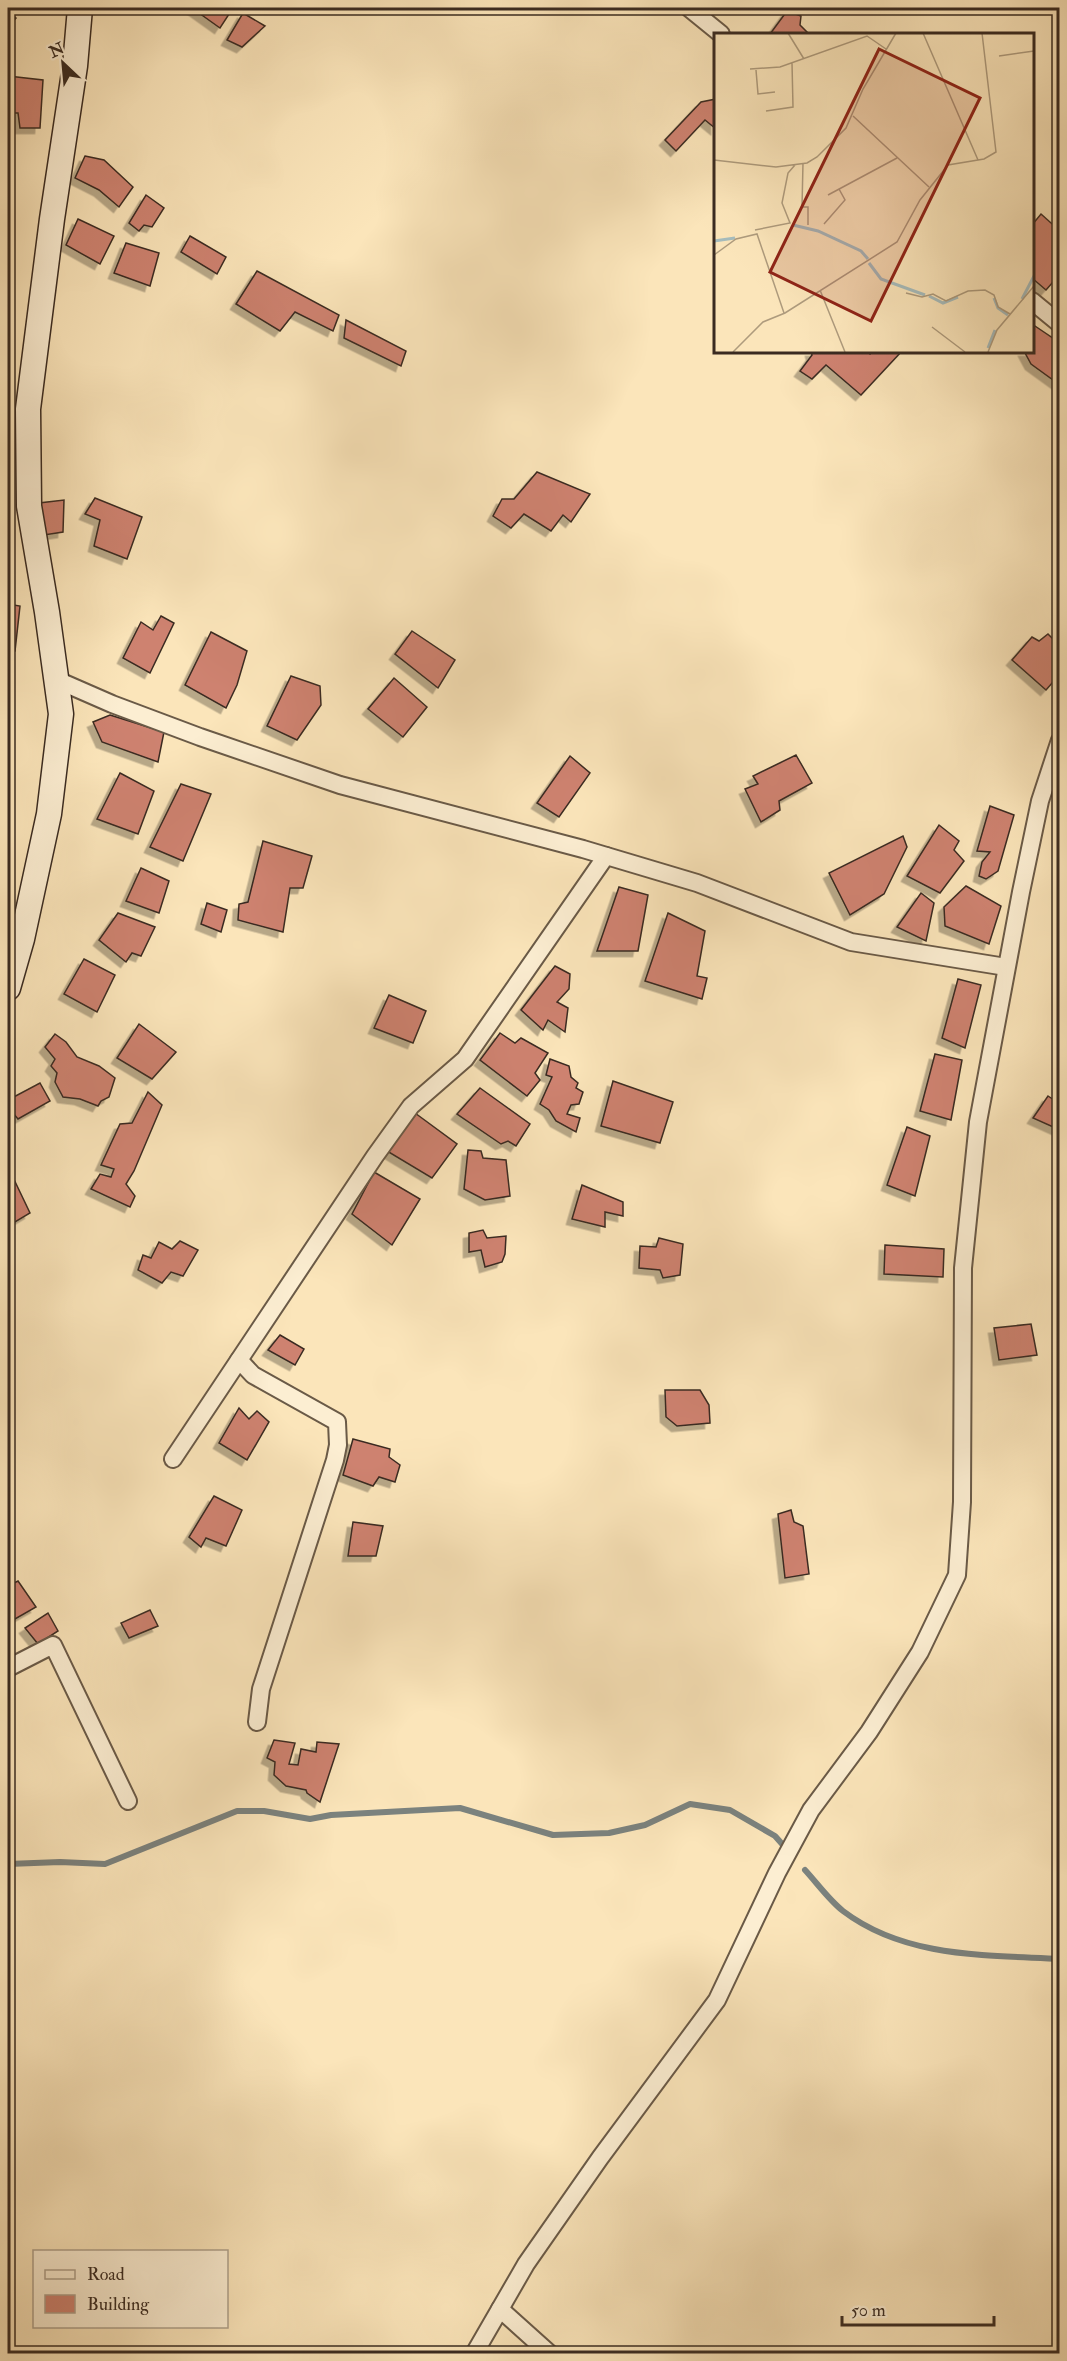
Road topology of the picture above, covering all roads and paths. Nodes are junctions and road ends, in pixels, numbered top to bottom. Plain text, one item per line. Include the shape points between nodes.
1 (80, 8) edge
2 (689, 8) edge
3 (720, 33) edge
4 (1034, 303) edge
5 (1059, 324) edge
6 (57, 680) junction
7 (1059, 740) edge
8 (606, 856) junction
9 (1006, 967) junction
10 (8, 988) edge
11 (239, 1360) junction
12 (173, 1459) dead end
13 (8, 1668) edge
14 (257, 1722) dead end
15 (128, 1801) dead end
16 (500, 2310) junction
17 (474, 2354) edge
18 (550, 2354) edge

1 - 6 main road via 28,409 28,506
2 - 3 street
4 - 5 street
6 - 8 street via 200,737 340,785
6 - 10 main road via 61,714 50,813
7 - 9 street via 1040,801
8 - 9 street via 697,883 851,942
8 - 11 street via 465,1059 411,1106
9 - 16 street via 978,1122 963,1268 962,1502 957,1575 920,1652 869,1732 811,1810 717,2000 576,2192 526,2264
11 - 12 street
11 - 14 street via 252,1375 337,1422 338,1434 335,1460 261,1689
13 - 15 street via 53,1645
16 - 17 street
16 - 18 street

